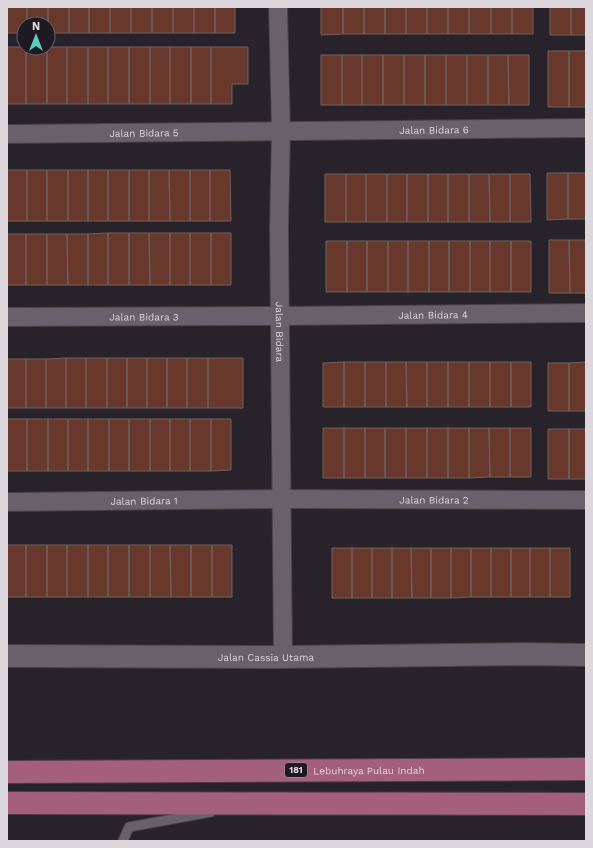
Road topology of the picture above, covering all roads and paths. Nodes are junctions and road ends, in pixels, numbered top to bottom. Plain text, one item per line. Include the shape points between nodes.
1 (278, 7) edge
2 (586, 128) edge
3 (281, 130) junction
4 (7, 134) edge
5 (586, 313) edge
6 (280, 316) junction
7 (7, 317) edge
8 (282, 499) junction
9 (586, 500) edge
10 (7, 502) edge
11 (586, 641) edge
12 (526, 654) junction
13 (586, 655) edge
14 (7, 656) edge
15 (283, 657) junction
16 (586, 769) edge
17 (7, 772) edge
18 (7, 803) edge
19 (257, 804) junction
20 (586, 804) edge
21 (123, 841) edge

1 - 3 street, Jalan Bidara
2 - 3 street, Jalan Bidara 6
3 - 4 street, Jalan Bidara 5
3 - 6 street, Jalan Bidara
5 - 6 street, Jalan Bidara 4
6 - 7 street, Jalan Bidara 3
6 - 8 street, Jalan Bidara
8 - 9 street, Jalan Bidara 2
8 - 10 street, Jalan Bidara 1
8 - 15 street, Jalan Bidara
11 - 12 street, Jalan Cassia Utama
12 - 13 street, Jalan Cassia Utama
12 - 15 street, Jalan Cassia Utama
14 - 15 street, Jalan Cassia Utama
16 - 17 main road, Lebuhraya Pulau Indah / 181
18 - 19 main road
19 - 20 main road
19 - 21 lane via 129,828

